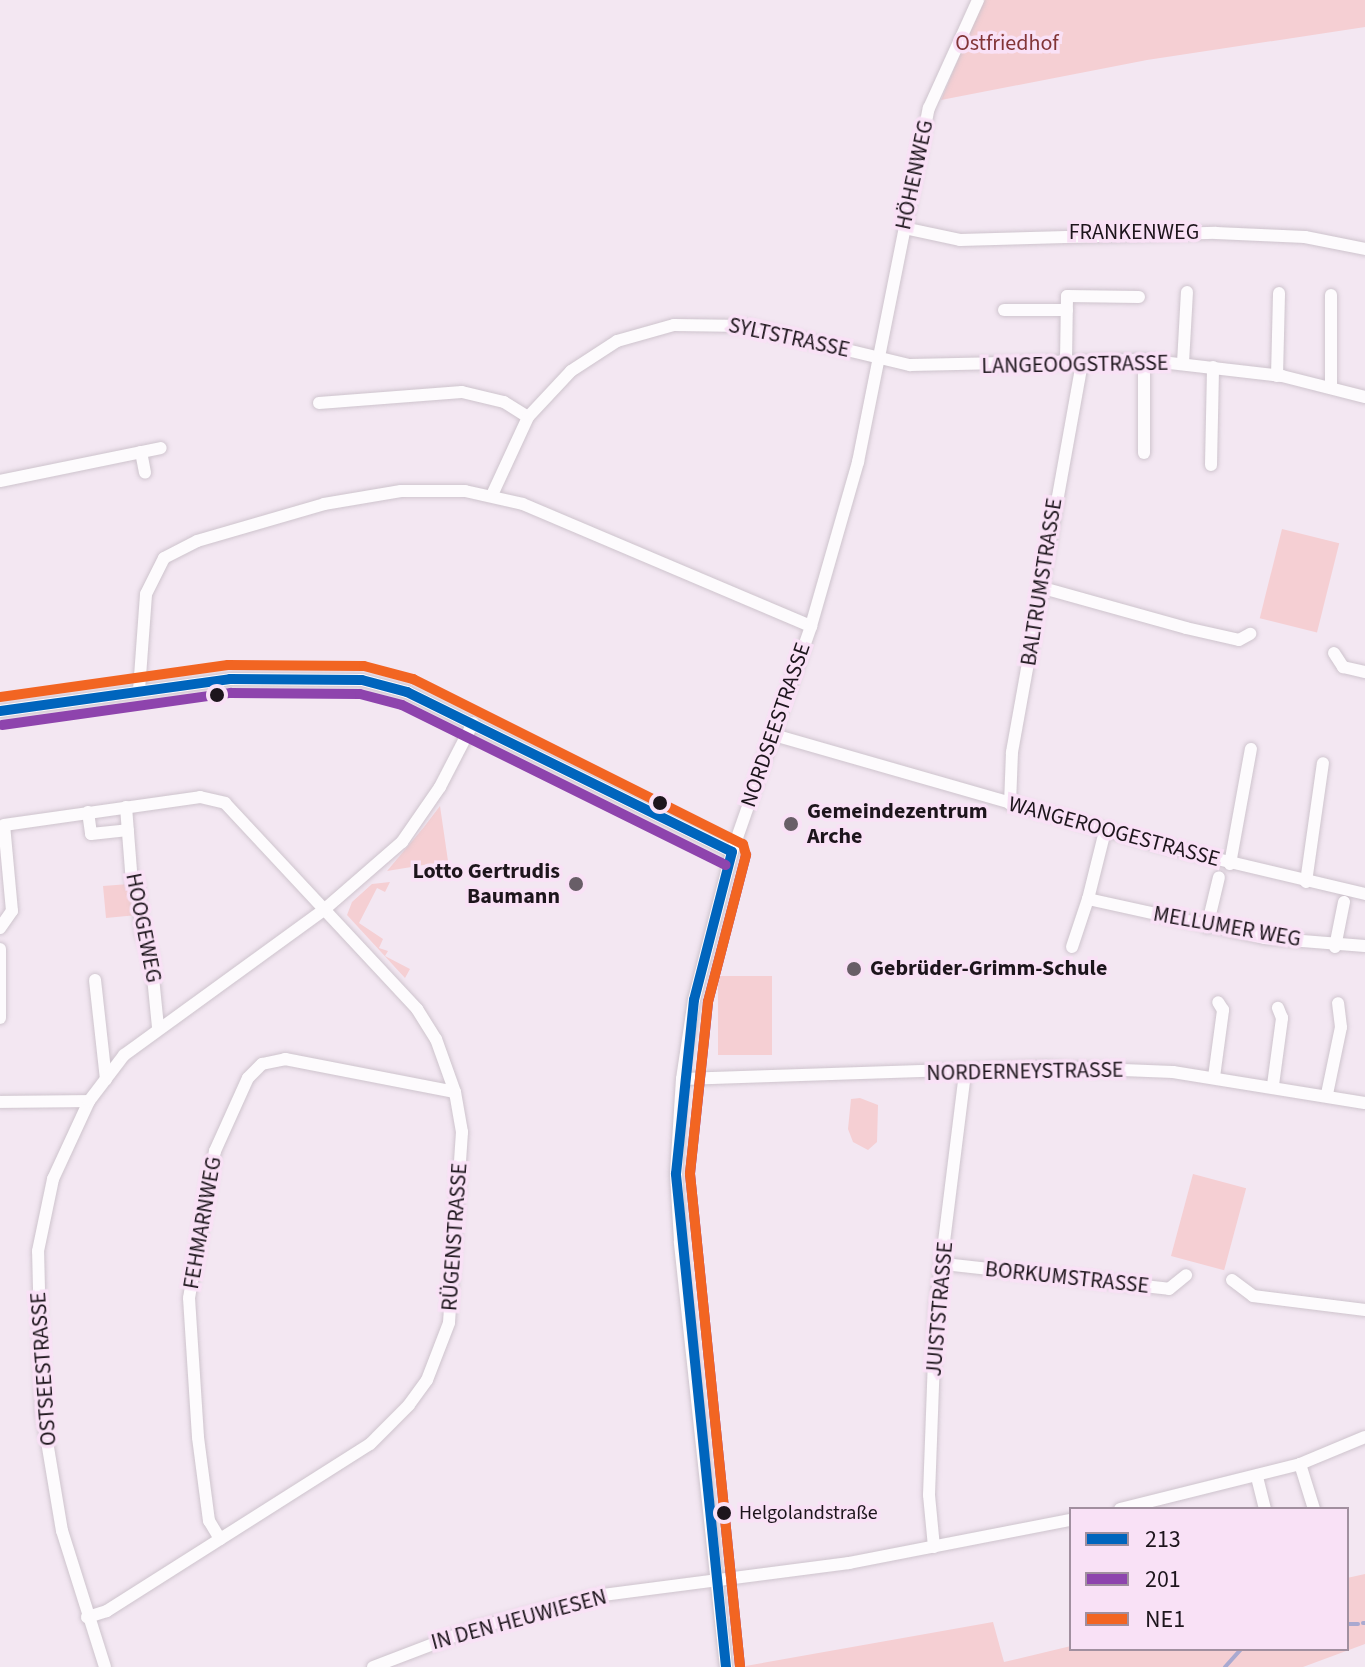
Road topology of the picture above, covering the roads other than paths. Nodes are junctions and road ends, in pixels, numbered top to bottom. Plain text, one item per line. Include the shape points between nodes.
1 (978, 0) edge
2 (904, 228) junction
3 (1365, 249) edge
4 (1187, 292) dead end
5 (1279, 293) dead end
6 (1331, 295) dead end
7 (1139, 297) dead end
8 (1004, 310) dead end
9 (1067, 310) junction
10 (878, 358) junction
11 (1144, 360) junction
12 (1066, 361) junction
13 (1082, 361) junction
14 (1183, 363) junction
15 (1213, 367) junction
16 (1277, 376) junction
17 (1331, 388) junction
18 (1365, 397) edge
19 (319, 403) dead end
20 (528, 417) junction
21 (161, 448) dead end
22 (141, 452) junction
23 (1144, 453) dead end
24 (1211, 465) dead end
25 (145, 473) dead end
26 (0, 481) edge
27 (492, 495) junction
28 (1043, 588) junction
29 (811, 626) junction
30 (1250, 634) dead end
31 (1334, 653) dead end
32 (1365, 672) edge
33 (139, 690) junction
34 (0, 711) edge
35 (473, 723) junction
36 (774, 735) junction
37 (1251, 749) dead end
38 (1323, 763) dead end
39 (1010, 804) junction
40 (126, 807) junction
41 (88, 812) junction
42 (128, 830) junction
43 (1105, 831) junction
44 (732, 852) junction
45 (1230, 864) junction
46 (1219, 877) dead end
47 (1306, 882) junction
48 (1365, 894) edge
49 (1088, 899) junction
50 (1344, 902) dead end
51 (326, 908) junction
52 (1207, 927) junction
53 (0, 928) edge
54 (1365, 946) edge
55 (1072, 947) dead end
56 (1335, 947) junction
57 (0, 949) edge
58 (95, 980) dead end
59 (1218, 1002) dead end
60 (1338, 1003) dead end
61 (1278, 1008) dead end
62 (0, 1018) edge
63 (158, 1027) junction
64 (965, 1072) junction
65 (1214, 1077) junction
66 (106, 1079) junction
67 (682, 1079) junction
68 (1273, 1085) junction
69 (455, 1092) junction
70 (1327, 1094) junction
71 (89, 1101) junction
72 (0, 1102) edge
73 (1365, 1103) edge
74 (944, 1264) junction
75 (1186, 1275) dead end
76 (1232, 1280) dead end
77 (1365, 1310) edge
78 (1365, 1437) edge
79 (1300, 1464) junction
80 (1257, 1477) junction
81 (1153, 1505) edge
82 (1264, 1507) edge
83 (1313, 1507) edge
84 (1069, 1520) edge
85 (220, 1539) junction
86 (934, 1547) junction
87 (716, 1583) junction
88 (87, 1617) junction
89 (105, 1667) edge
90 (373, 1667) edge
91 (726, 1667) edge

1 - 2 street, HÖHENWEG via 933,94
2 - 3 street, FRANKENWEG via 960,240 1216,233 1305,237
2 - 10 street, HÖHENWEG
4 - 14 street
5 - 16 street
6 - 17 street
7 - 9 street via 1067,296
8 - 9 street
9 - 12 street
10 - 12 street, LANGEOOGSTRASSE via 948,367
10 - 20 street, SYLTSTRASSE via 747,326 674,325 617,341 594,354
10 - 29 street, NORDSEESTRASSE via 858,462
11 - 13 street, LANGEOOGSTRASSE
11 - 14 street, LANGEOOGSTRASSE
11 - 23 street
12 - 13 street, LANGEOOGSTRASSE
13 - 28 street, BALTRUMSTRASSE
14 - 15 street, LANGEOOGSTRASSE
15 - 16 street, LANGEOOGSTRASSE
15 - 24 street
16 - 17 street, LANGEOOGSTRASSE
17 - 18 street, LANGEOOGSTRASSE
19 - 20 street via 462,392 504,402
20 - 27 street, SYLTSTRASSE
21 - 22 street
22 - 25 street
22 - 26 street
27 - 29 street
27 - 33 street via 433,490 368,495 180,547 156,568 146,594
28 - 30 street via 1197,631 1239,640
28 - 39 street, BALTRUMSTRASSE via 1012,752
29 - 36 street, NORDSEESTRASSE
31 - 32 street via 1343,667
33 - 34 street
33 - 35 street via 230,679 362,680 407,692
35 - 44 street
35 - 51 street, OSTSEESTRASSE via 440,787 402,842
36 - 39 street, WANGEROOGESTRASSE
36 - 44 street, NORDSEESTRASSE
37 - 45 street
38 - 47 street
39 - 43 street, WANGEROOGESTRASSE
40 - 41 street, RÜGENSTRASSE
40 - 42 street, HOOGEWEG
40 - 51 street, RÜGENSTRASSE via 200,797 225,803
41 - 42 street via 91,834
41 - 53 street, RÜGENSTRASSE via 4,825 12,911
42 - 63 street, HOOGEWEG
43 - 45 street, WANGEROOGESTRASSE
43 - 49 street
44 - 67 street, NORDSEESTRASSE via 694,1000
45 - 47 street, WANGEROOGESTRASSE
46 - 52 street
47 - 48 street, WANGEROOGESTRASSE
49 - 52 street, MELLUMER WEG
49 - 55 street
50 - 56 street
51 - 63 street, OSTSEESTRASSE
51 - 69 street, RÜGENSTRASSE via 417,1009 436,1039
52 - 56 street, MELLUMER WEG
54 - 56 street, MELLUMER WEG via 1345,942
57 - 62 street
58 - 66 street
59 - 65 street via 1223,1010
60 - 70 street via 1341,1027
61 - 68 street via 1282,1018
63 - 66 street, OSTSEESTRASSE
64 - 65 street, NORDERNEYSTRASSE via 1048,1067
64 - 67 street, NORDERNEYSTRASSE
64 - 74 street, JUISTSTRASSE
65 - 68 street, NORDERNEYSTRASSE
66 - 71 street, OSTSEESTRASSE
67 - 87 street, NORDSEESTRASSE via 676,1174 680,1241
68 - 70 street, NORDERNEYSTRASSE
69 - 85 street, RÜGENSTRASSE via 461,1161 452,1302 427,1380 370,1444
69 - 85 street, FEHMARNWEG via 285,1059 262,1064 248,1078 209,1173 189,1298 198,1437 209,1521
70 - 73 street, NORDERNEYSTRASSE
71 - 72 street
71 - 88 street, OSTSEESTRASSE via 53,1179 38,1251 42,1412 62,1531
74 - 75 street, BORKUMSTRASSE via 1169,1289
74 - 86 street, JUISTSTRASSE via 936,1306 930,1451
76 - 77 street via 1253,1296
78 - 79 street
79 - 80 street
79 - 83 street
80 - 81 street
80 - 82 street
84 - 86 street
85 - 88 street, RÜGENSTRASSE via 107,1611
86 - 87 street
87 - 90 street, IN DEN HEUWIESEN via 603,1595 475,1628
87 - 91 street, NORDSEESTRASSE
88 - 89 street, OSTSEESTRASSE

